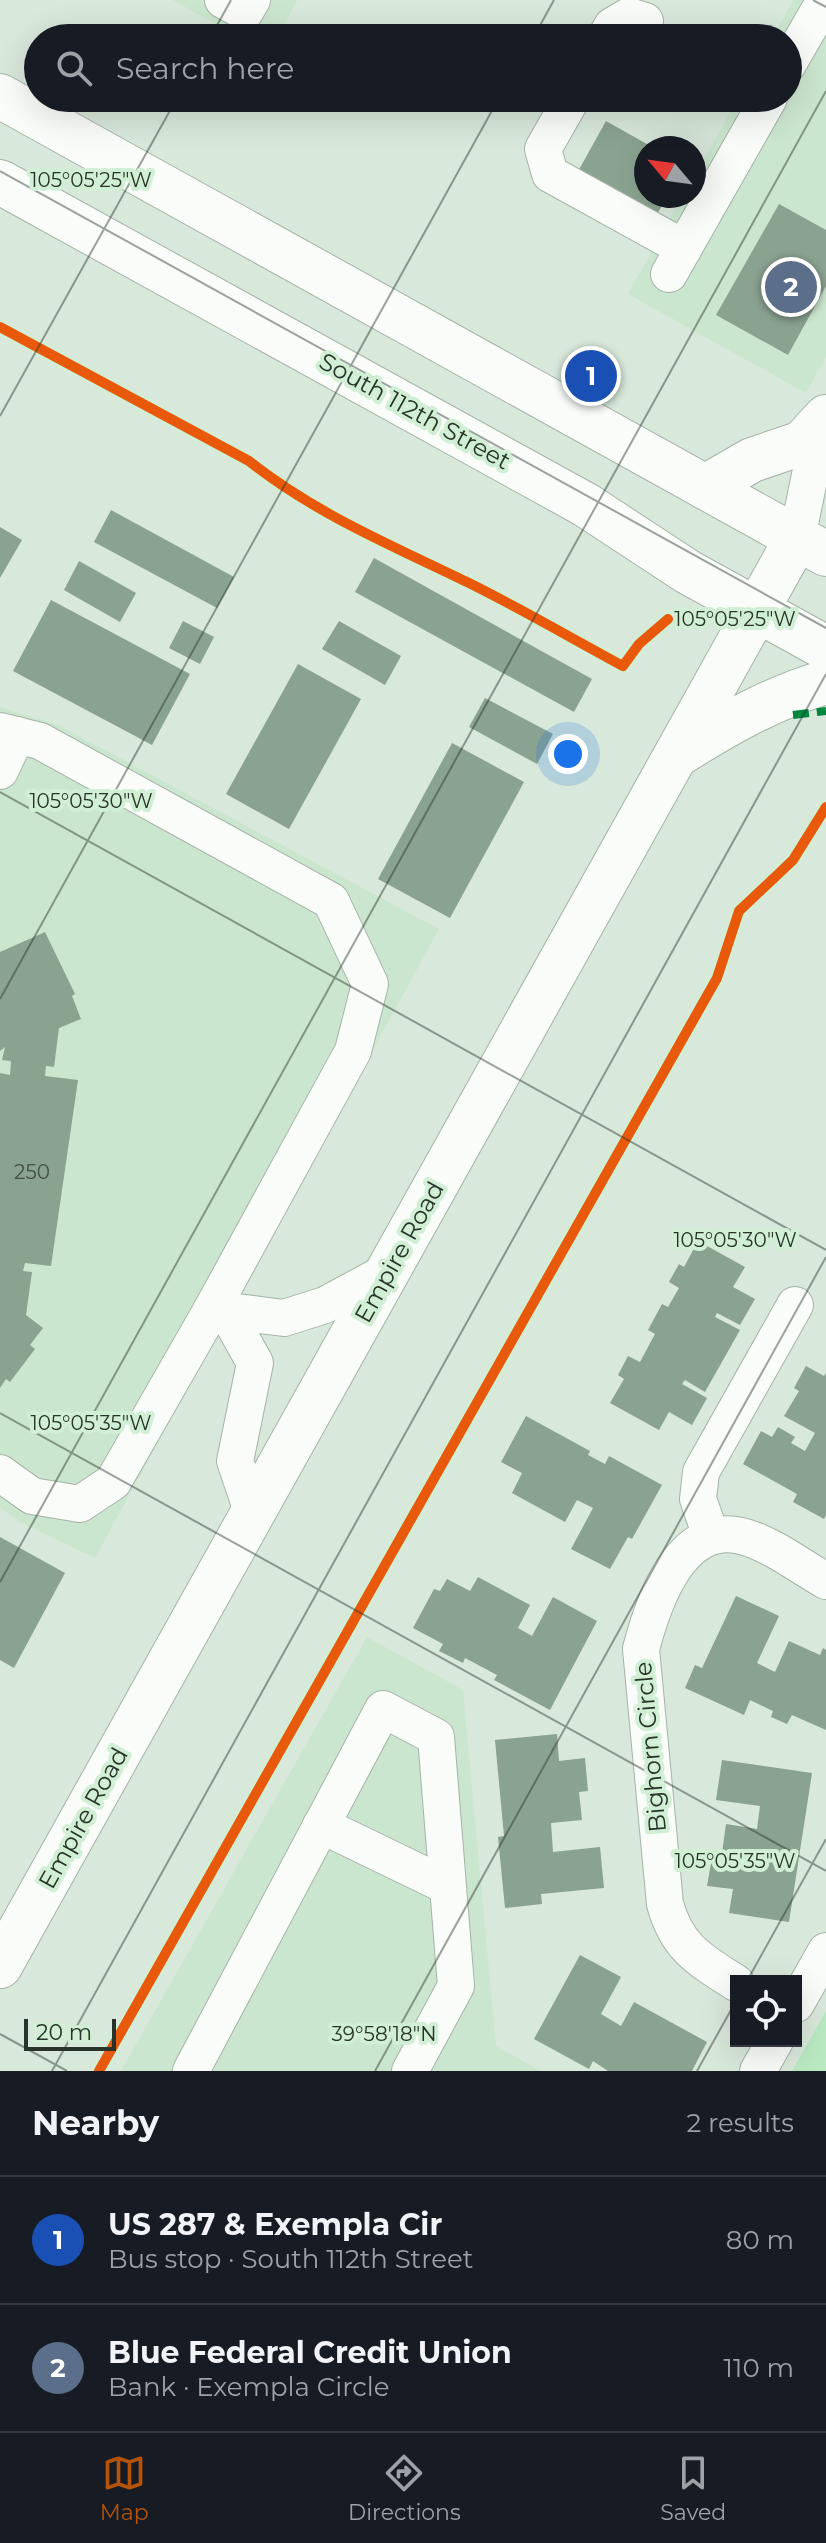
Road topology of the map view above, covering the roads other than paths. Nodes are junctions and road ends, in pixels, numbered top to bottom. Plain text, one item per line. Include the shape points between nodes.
1 (223, 0) edge
2 (252, 0) edge
3 (825, 0) edge
4 (645, 21) dead end
5 (615, 24) edge
6 (802, 40) edge
7 (0, 96) edge
8 (24, 109) edge
9 (29, 112) edge
10 (564, 112) edge
11 (761, 112) edge
12 (0, 182) edge
13 (826, 417) edge
14 (826, 444) edge
15 (705, 487) junction
16 (816, 537) edge
17 (756, 611) junction
18 (826, 648) edge
19 (826, 682) edge
20 (9, 733) edge
21 (672, 759) junction
22 (0, 771) edge
23 (390, 1270) junction
24 (795, 1305) dead end
25 (212, 1309) junction
26 (0, 1473) edge
27 (253, 1514) junction
28 (711, 1536) junction
29 (826, 1581) edge
30 (321, 1825) junction
31 (447, 1886) junction
32 (826, 1951) edge
33 (0, 1966) edge
34 (730, 1979) edge
35 (802, 1993) edge
36 (772, 2047) edge
37 (419, 2068) edge
38 (191, 2071) edge
39 (758, 2071) edge

1 - 2 street via 245,12
3 - 6 street
4 - 5 street via 629,16
7 - 8 main road
9 - 15 main road
10 - 11 street via 543,149 550,174 676,261
12 - 17 main road, South 112th Street via 586,505
13 - 15 main road via 802,443 752,460
14 - 16 street via 811,470
15 - 16 main road
16 - 17 main road, Empire Road
17 - 18 main road, South 112th Street
17 - 21 main road, Empire Road
19 - 21 main road via 744,713
20 - 22 street
20 - 25 street via 40,741 331,901 370,984 353,1051
21 - 23 main road, Empire Road
23 - 25 street via 325,1305 284,1318
23 - 27 main road, Empire Road
24 - 28 street via 701,1472 698,1499
25 - 26 street via 113,1482 80,1504 32,1496
25 - 27 street via 231,1320 255,1363 235,1461
27 - 33 main road, Empire Road
28 - 29 street via 754,1540
28 - 34 street, Bighorn Circle via 686,1550 650,1617 641,1649 669,1920 691,1954
30 - 31 street
30 - 31 street via 383,1709 436,1737
30 - 38 street
31 - 37 street via 456,1986
32 - 35 street
36 - 39 street

